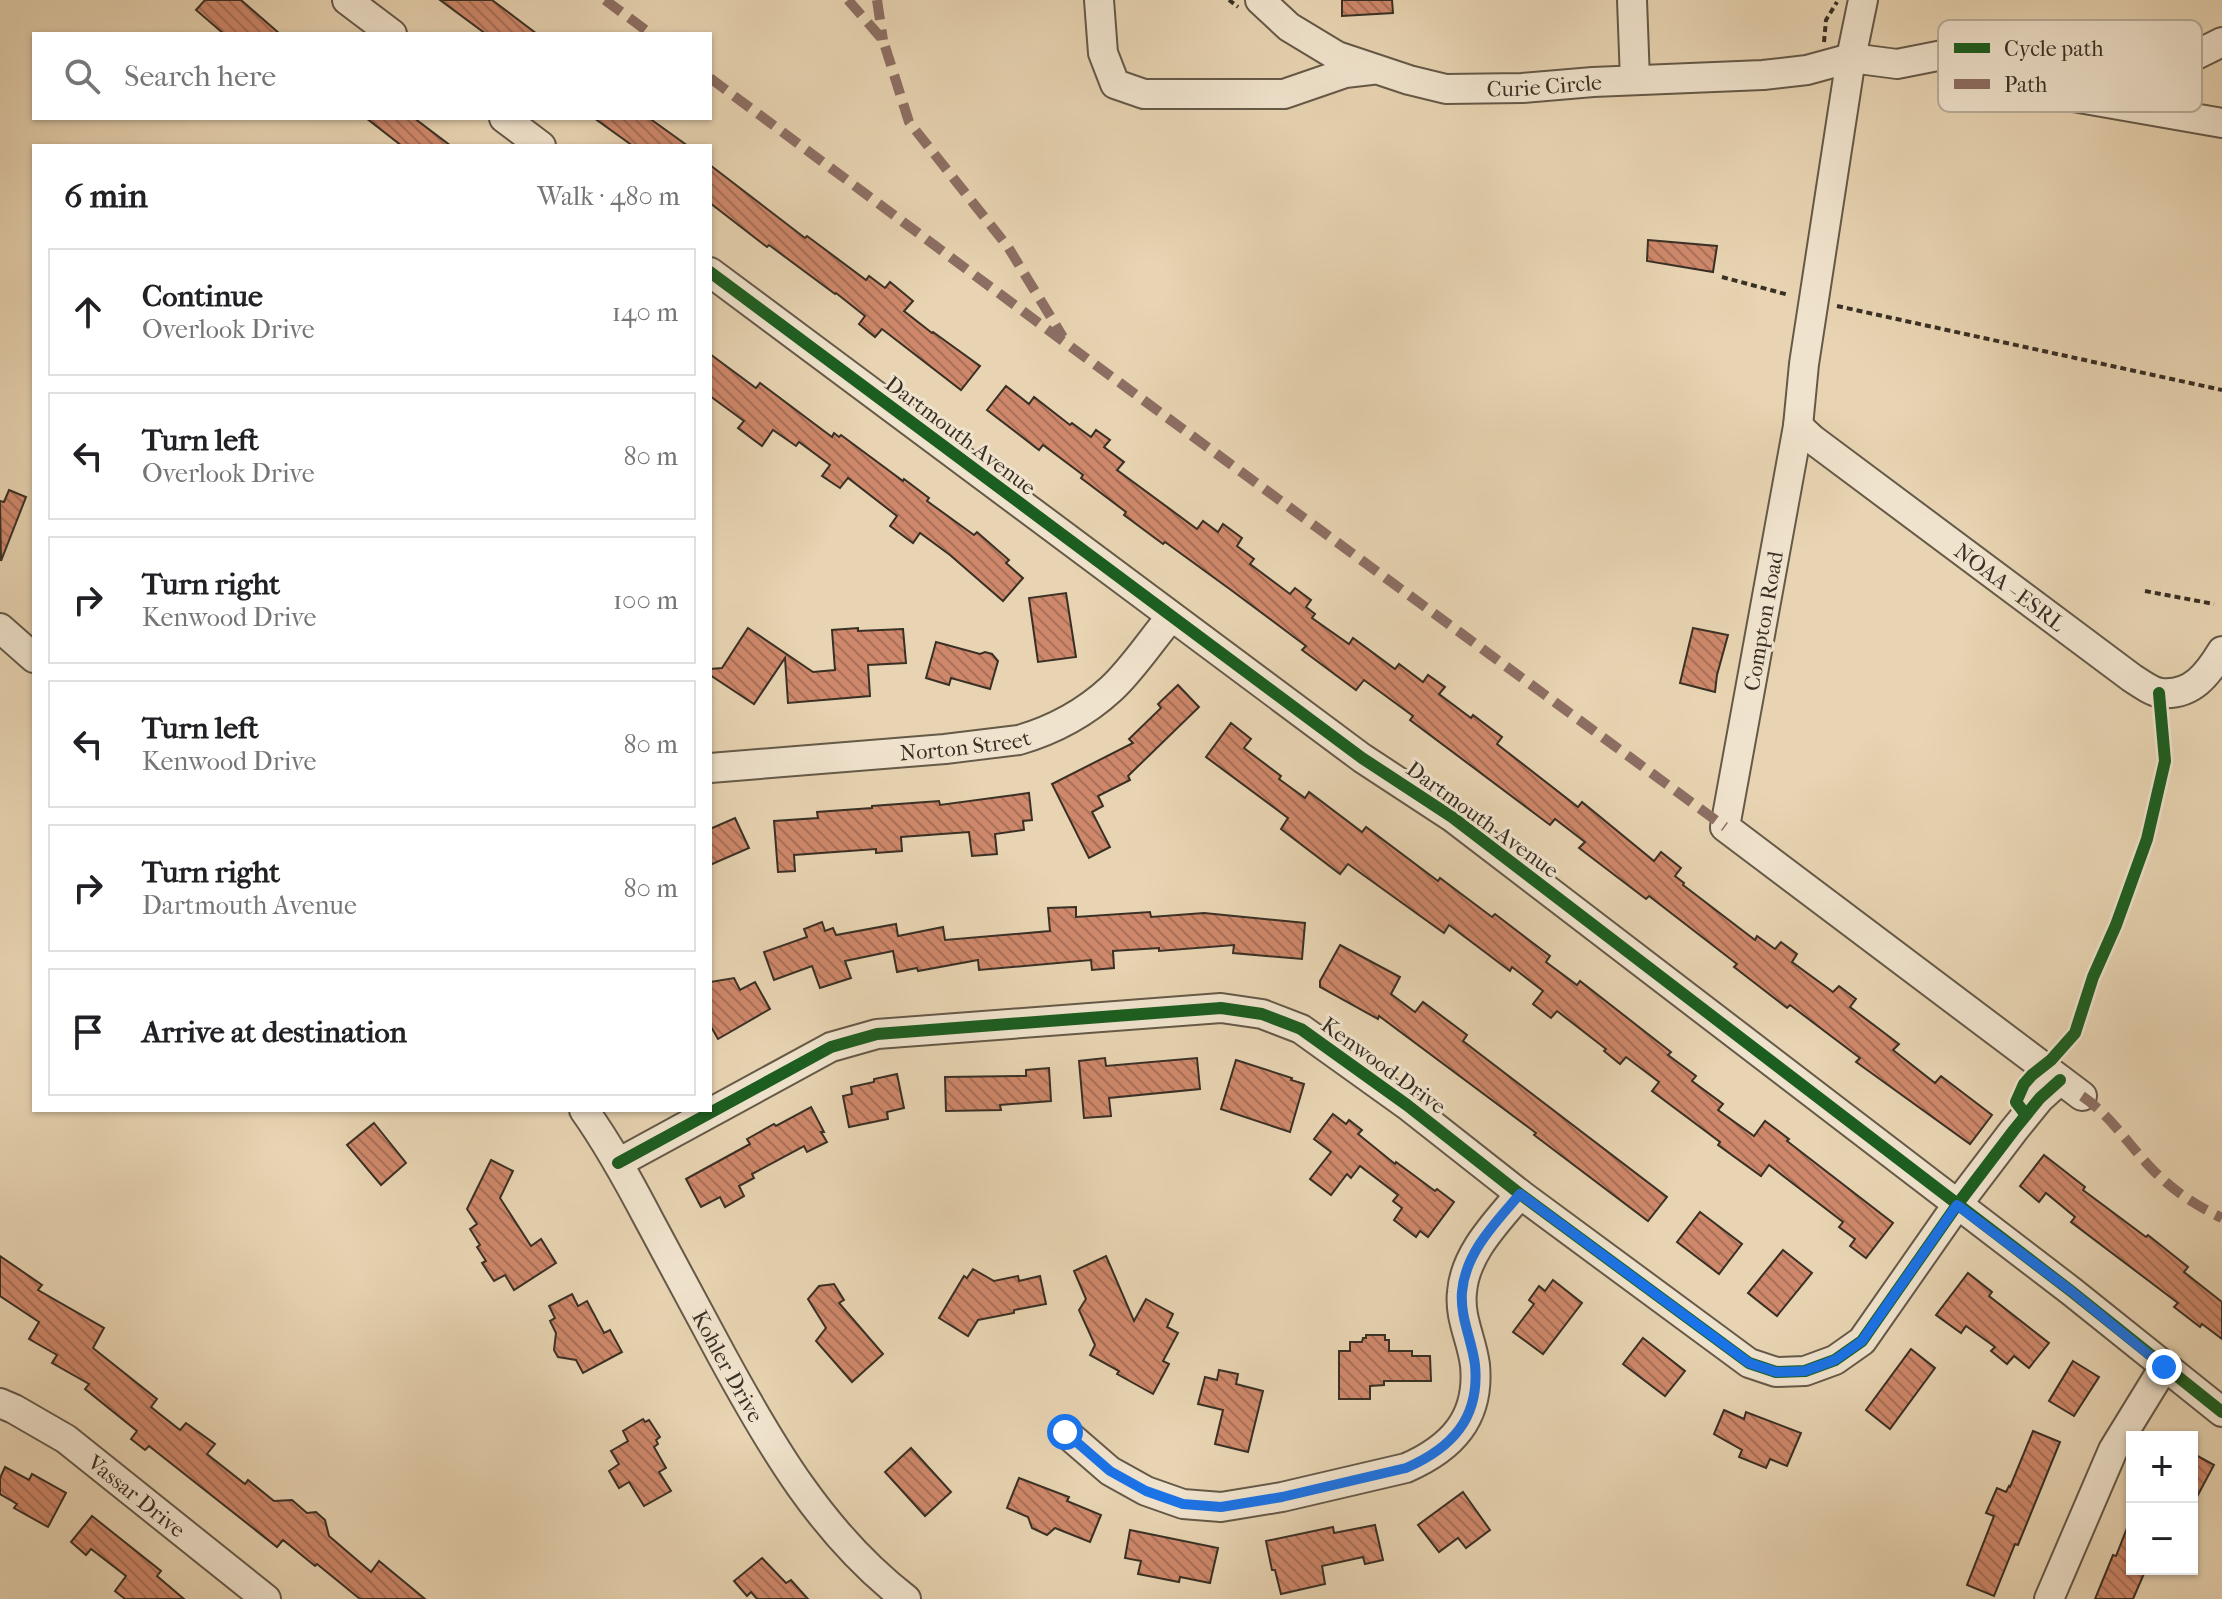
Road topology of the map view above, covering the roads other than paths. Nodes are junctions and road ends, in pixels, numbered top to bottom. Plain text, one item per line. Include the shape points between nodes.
1 (347, 0) edge
2 (1099, 0) edge
3 (1260, 0) edge
4 (1632, 0) edge
5 (1863, 0) edge
6 (389, 32) edge
7 (2222, 42) edge
8 (2202, 52) edge
9 (1938, 56) edge
10 (1851, 58) junction
11 (1376, 69) junction
12 (1635, 80) junction
13 (2159, 112) edge
14 (507, 120) edge
15 (2222, 123) edge
16 (538, 144) edge
17 (712, 273) edge
18 (1798, 426) junction
19 (1171, 617) junction
20 (0, 628) edge
21 (2222, 651) edge
22 (32, 656) edge
23 (712, 768) edge
24 (585, 1112) edge
25 (712, 1112) edge
26 (712, 1112) edge
27 (618, 1163) junction
28 (1520, 1194) junction
29 (1957, 1205) junction
30 (2164, 1367) junction
31 (0, 1403) edge
32 (2222, 1412) edge
33 (1065, 1432) dead end
34 (266, 1599) edge
35 (906, 1599) edge
36 (2049, 1599) edge

1 - 6 street
2 - 11 street via 1103,53 1115,84 1144,94 1284,94 1345,73
3 - 11 street, Curie Circle via 1289,27 1325,49
4 - 12 street
5 - 10 street, Compton Road
7 - 8 street
9 - 10 street via 1897,64
10 - 12 street, Curie Circle via 1778,74
10 - 18 street, Compton Road
11 - 12 street, Curie Circle via 1446,89
13 - 15 street
14 - 16 street
17 - 19 street, Dartmouth Avenue
18 - 21 street, NOAA - ESRL via 1978,565 2159,693 2185,691 2207,675
18 - 29 street, Compton Road via 1725,827 2071,1088 2040,1098
19 - 23 street, Norton Street via 1112,688 1074,717 1031,737
19 - 29 street, Dartmouth Avenue via 1362,758 1452,817
20 - 22 street
24 - 27 street, Kohler Drive
25 - 28 street, Kenwood Drive via 831,1047 877,1034 1221,1008 1262,1014 1301,1029
26 - 27 street, Kenwood Drive
27 - 35 street, Kohler Drive via 751,1409 804,1494 838,1537
28 - 29 street, Kenwood Drive via 1749,1363 1776,1372 1805,1371 1835,1360 1862,1341
28 - 33 street via 1487,1233 1470,1262 1462,1292 1475,1364 1470,1415 1449,1442 1421,1461 1282,1497 1221,1507 1183,1504 1110,1471
29 - 30 street, Dartmouth Avenue
30 - 32 street, Dartmouth Avenue
30 - 36 street via 2113,1450
31 - 34 street, Vassar Drive via 66,1439

